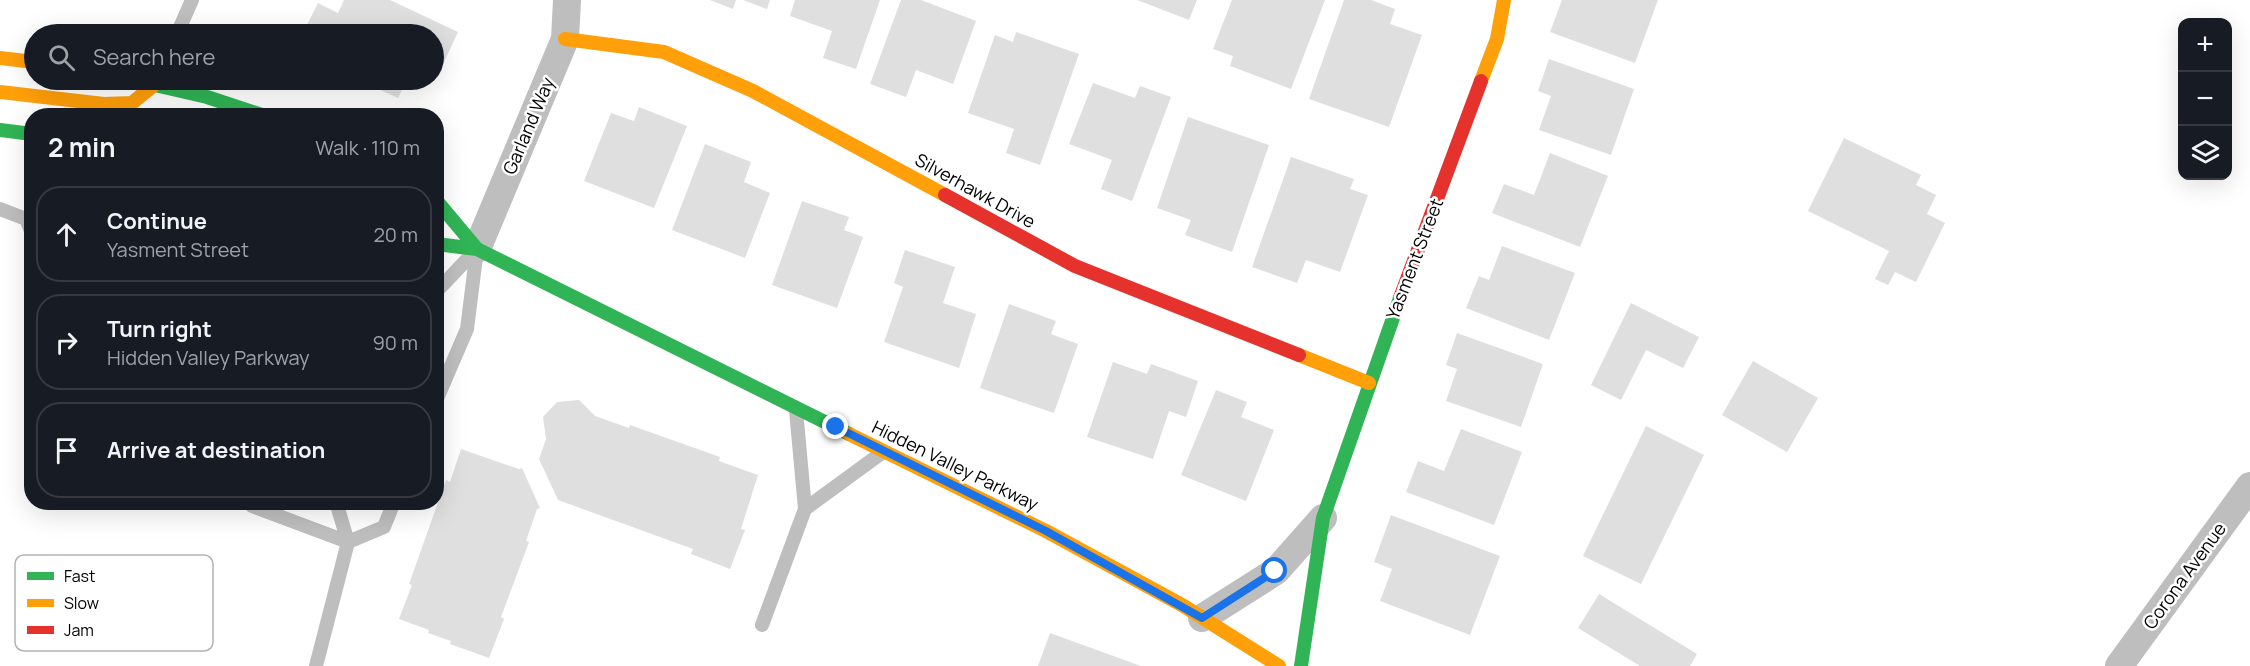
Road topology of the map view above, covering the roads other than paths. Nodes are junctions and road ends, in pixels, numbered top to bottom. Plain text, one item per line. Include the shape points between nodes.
1 (192, 0) edge
2 (567, 0) edge
3 (1501, 1) edge
4 (181, 24) edge
5 (565, 39) junction
6 (0, 58) edge
7 (24, 61) edge
8 (147, 90) edge
9 (185, 90) edge
10 (0, 92) edge
11 (242, 108) edge
12 (0, 130) edge
13 (24, 133) edge
14 (0, 209) edge
15 (444, 210) edge
16 (24, 218) edge
17 (444, 245) edge
18 (477, 249) junction
19 (444, 284) edge
20 (444, 382) edge
21 (1369, 383) junction
22 (795, 406) junction
23 (884, 451) junction
24 (2250, 486) edge
25 (805, 509) junction
26 (260, 510) edge
27 (338, 510) edge
28 (391, 510) edge
29 (1323, 518) junction
30 (348, 542) junction
31 (1202, 618) junction
32 (762, 625) dead end
33 (316, 666) edge
34 (1279, 666) edge
35 (1301, 666) edge
36 (2119, 666) edge

1 - 4 lane
2 - 5 street, Garland Way
3 - 21 street, Yasment Street via 1497,39
5 - 18 street, Garland Way
5 - 21 street, Silverhawk Drive via 664,52 753,91 1075,266
6 - 7 street
8 - 10 street via 132,103 104,104
9 - 11 street
12 - 13 street
14 - 16 lane
15 - 18 street, Hidden Valley Parkway
17 - 18 street, Hidden Valley Parkway
18 - 19 lane
18 - 20 lane via 467,328
18 - 22 street, Hidden Valley Parkway
21 - 29 street, Yasment Street
22 - 23 street, Hidden Valley Parkway
22 - 25 lane
23 - 25 lane
23 - 31 street, Hidden Valley Parkway via 1046,531
24 - 36 street, Corona Avenue
25 - 32 lane
26 - 30 lane
27 - 30 lane
28 - 30 lane via 384,527
29 - 31 street, Yasment Street via 1275,571
29 - 35 street, Yasment Street
30 - 33 lane
31 - 34 street, Hidden Valley Parkway

